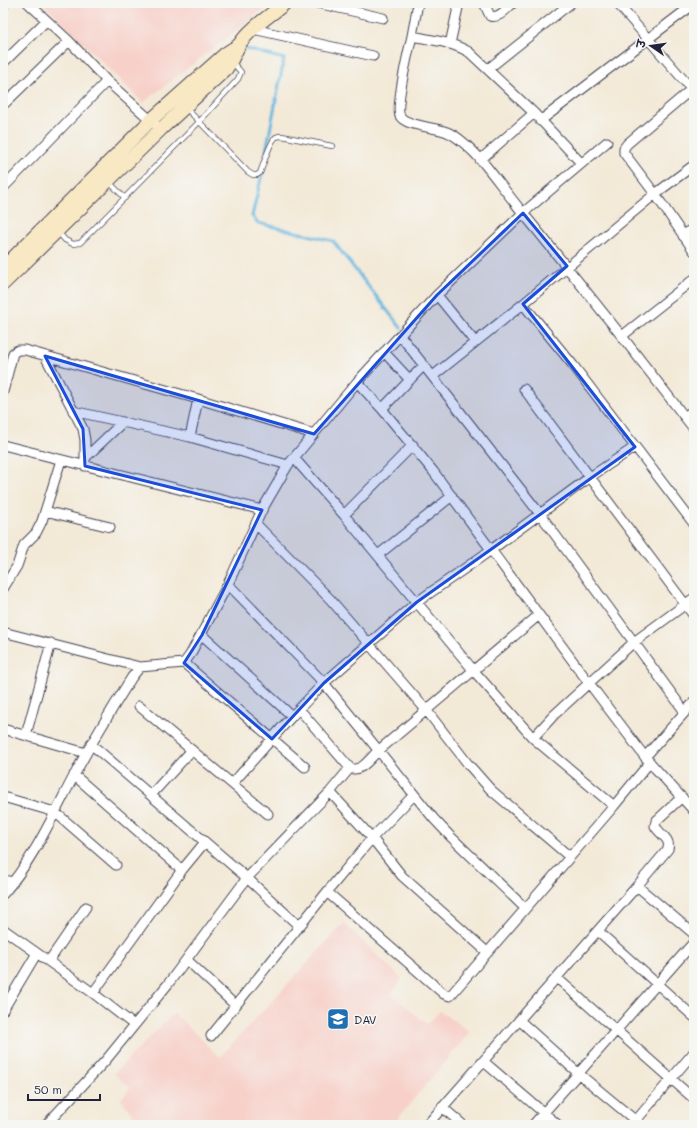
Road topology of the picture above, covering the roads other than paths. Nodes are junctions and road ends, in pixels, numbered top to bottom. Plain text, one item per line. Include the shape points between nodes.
1 (5, 3) edge
2 (28, 3) edge
3 (285, 3) edge
4 (317, 3) edge
5 (418, 3) edge
6 (459, 3) edge
7 (484, 3) edge
8 (513, 3) edge
9 (571, 3) edge
10 (617, 3) edge
11 (694, 4) edge
12 (3, 5) edge
13 (383, 18) dead end
14 (46, 20) junction
15 (253, 29) junction
16 (412, 36) junction
17 (648, 39) junction
18 (69, 41) junction
19 (450, 44) junction
20 (239, 45) junction
21 (373, 56) dead end
22 (232, 62) junction
23 (3, 63) edge
24 (488, 69) junction
25 (107, 81) junction
26 (693, 89) edge
27 (3, 106) edge
28 (185, 107) junction
29 (534, 113) junction
30 (540, 121) junction
31 (199, 122) junction
32 (156, 125) junction
33 (607, 142) dead end
34 (332, 146) dead end
35 (480, 160) junction
36 (581, 163) junction
37 (694, 164) edge
38 (107, 181) junction
39 (3, 188) edge
40 (655, 194) junction
41 (125, 198) junction
42 (524, 213) junction
43 (694, 226) edge
44 (57, 231) junction
45 (683, 236) junction
46 (694, 251) edge
47 (567, 266) junction
48 (3, 268) edge
49 (694, 279) edge
50 (3, 284) edge
51 (438, 295) junction
52 (523, 304) junction
53 (400, 335) junction
54 (622, 336) junction
55 (475, 342) junction
56 (384, 352) junction
57 (45, 356) junction
58 (424, 365) junction
59 (433, 376) junction
60 (410, 380) junction
61 (357, 382) junction
62 (524, 388) dead end
63 (3, 392) edge
64 (198, 400) junction
65 (382, 409) junction
66 (694, 409) edge
67 (73, 411) junction
68 (685, 417) junction
69 (123, 422) junction
70 (694, 429) edge
71 (314, 434) junction
72 (190, 437) junction
73 (3, 445) edge
74 (413, 445) junction
75 (635, 447) junction
76 (60, 460) junction
77 (85, 462) junction
78 (291, 462) junction
79 (590, 477) junction
80 (452, 496) junction
81 (262, 510) junction
82 (45, 511) junction
83 (540, 514) junction
84 (344, 516) junction
85 (256, 524) junction
86 (694, 524) edge
87 (110, 527) dead end
88 (491, 550) junction
89 (378, 555) junction
90 (228, 584) junction
91 (3, 589) edge
92 (694, 598) edge
93 (417, 602) junction
94 (685, 604) junction
95 (539, 615) junction
96 (694, 616) edge
97 (3, 632) edge
98 (202, 635) junction
99 (634, 642) junction
100 (51, 643) junction
101 (369, 644) junction
102 (184, 663) junction
103 (140, 667) junction
104 (474, 671) junction
105 (324, 683) junction
106 (589, 683) junction
107 (694, 702) edge
108 (139, 706) dead end
109 (299, 709) junction
110 (427, 711) junction
111 (685, 712) junction
112 (292, 716) junction
113 (3, 729) edge
114 (26, 735) junction
115 (533, 738) junction
116 (272, 739) junction
117 (91, 744) junction
118 (192, 750) junction
119 (378, 751) junction
120 (86, 754) junction
121 (648, 759) junction
122 (305, 768) dead end
123 (350, 768) junction
124 (74, 775) junction
125 (232, 784) junction
126 (330, 792) junction
127 (151, 795) junction
128 (414, 796) junction
129 (3, 797) edge
130 (682, 797) junction
131 (614, 806) junction
132 (694, 811) edge
133 (55, 812) junction
134 (268, 814) dead end
135 (372, 838) junction
136 (205, 842) junction
137 (570, 857) junction
138 (116, 865) dead end
139 (182, 870) junction
140 (247, 878) junction
141 (3, 880) edge
142 (13, 882) junction
143 (637, 886) junction
144 (327, 892) junction
145 (3, 894) edge
146 (86, 907) dead end
147 (525, 908) junction
148 (299, 926) junction
149 (3, 929) edge
150 (598, 931) junction
151 (694, 934) edge
152 (694, 942) edge
153 (488, 952) junction
154 (37, 953) junction
155 (187, 960) junction
156 (48, 961) junction
157 (556, 978) junction
158 (656, 984) junction
159 (93, 993) junction
160 (236, 1005) junction
161 (3, 1010) edge
162 (694, 1017) edge
163 (519, 1020) junction
164 (134, 1025) junction
165 (616, 1030) junction
166 (211, 1036) dead end
167 (694, 1052) edge
168 (483, 1061) junction
169 (578, 1073) junction
170 (671, 1079) junction
171 (694, 1100) edge
172 (442, 1107) junction
173 (544, 1113) junction
174 (634, 1123) edge
175 (46, 1125) edge
176 (427, 1125) edge
177 (463, 1125) edge
178 (533, 1125) edge
179 (558, 1125) edge

1 - 12 street
2 - 14 street
3 - 15 street
4 - 13 street
5 - 16 street
6 - 19 street
7 - 8 street via 490,16 494,18
9 - 24 street
10 - 17 street
11 - 17 street
14 - 18 street
14 - 23 street
15 - 20 street
15 - 21 street
16 - 19 street
16 - 35 street via 404,69 398,114 409,123 447,132
17 - 26 street
17 - 30 street
18 - 25 street
18 - 27 street
19 - 24 street via 469,52
20 - 22 street
20 - 32 street via 225,54
22 - 28 street
22 - 31 lane via 241,72 240,76
24 - 29 street
25 - 32 street
25 - 39 street
26 - 40 street via 624,148 624,153
28 - 31 lane
28 - 32 street
29 - 30 street
29 - 35 street
30 - 36 street
31 - 34 lane via 253,175 260,173 271,144 277,136
31 - 41 lane
32 - 38 street
32 - 48 street
33 - 36 street
35 - 42 street
36 - 42 street
37 - 40 street
38 - 41 lane
38 - 44 street
40 - 45 street
40 - 47 street
41 - 44 lane via 80,242 73,244
42 - 47 street
42 - 51 street
43 - 45 street
44 - 50 street
45 - 46 street
47 - 52 street
47 - 54 street
49 - 54 street
51 - 53 street
51 - 55 street
52 - 55 street
52 - 75 street
53 - 56 street
53 - 58 street
54 - 68 street
55 - 59 street
56 - 60 street
56 - 61 street
57 - 63 street via 25,350 13,353
57 - 64 street
57 - 67 street
58 - 59 street
58 - 60 street
59 - 83 street
60 - 65 street
61 - 65 street
61 - 71 street
62 - 79 street
64 - 71 street
64 - 72 street
65 - 74 street
66 - 68 street
67 - 69 street
67 - 77 street via 83,429
68 - 70 street
69 - 72 street
69 - 77 street
71 - 78 street
72 - 78 street
73 - 76 street
74 - 80 street
74 - 84 street
75 - 79 street
75 - 86 street
76 - 77 street
76 - 82 street
77 - 81 street
78 - 81 street
78 - 84 street
79 - 83 street
79 - 94 street
80 - 88 street
80 - 89 street
81 - 85 street
82 - 87 street
82 - 91 street via 39,529 24,545 17,566
83 - 88 street
83 - 99 street
84 - 89 street
85 - 90 street
85 - 101 street via 330,599
88 - 93 street
88 - 95 street
89 - 93 street
90 - 98 street
90 - 105 street
92 - 94 street
93 - 101 street
93 - 104 street
94 - 96 street
94 - 99 street
95 - 104 street
95 - 106 street
97 - 100 street
98 - 102 street
98 - 112 street
99 - 106 street
99 - 111 street
100 - 103 street
100 - 114 street
101 - 105 street
101 - 110 street
102 - 103 street
102 - 116 street
103 - 117 street
104 - 110 street
104 - 115 street
105 - 109 street
105 - 119 street
106 - 115 street
106 - 121 street
107 - 111 street
108 - 118 street
109 - 112 street
109 - 123 street
110 - 119 street
110 - 137 street via 491,790
111 - 121 street
112 - 116 street
113 - 114 street
114 - 120 street
115 - 131 street
116 - 122 street
116 - 125 street
117 - 120 street
117 - 127 street
118 - 125 street
118 - 127 street
119 - 123 street via 358,770
119 - 128 street
120 - 124 street
121 - 130 street
121 - 131 street
123 - 126 street
124 - 133 street
124 - 139 street
125 - 134 street
126 - 135 street
126 - 140 street
127 - 136 street
128 - 135 street
128 - 147 street via 450,836
129 - 133 street
130 - 132 street
130 - 143 street via 656,822 657,830 670,844 668,850
131 - 137 street
133 - 138 street
133 - 142 street
135 - 144 street
135 - 153 street via 414,888
136 - 139 street
136 - 140 street
137 - 147 street
139 - 159 street
140 - 148 street
140 - 155 street
141 - 142 street
142 - 145 street
143 - 150 street
143 - 151 street
144 - 148 street
144 - 153 street via 447,996 450,996
146 - 156 street
147 - 153 street
148 - 160 street
149 - 154 street
150 - 157 street
150 - 158 street
152 - 158 street
154 - 156 street
154 - 161 street
155 - 160 street
155 - 164 street
156 - 159 street
157 - 163 street
157 - 165 street
158 - 162 street
158 - 165 street
159 - 164 street
160 - 166 street
163 - 168 street
163 - 169 street
164 - 175 street via 106,1060
165 - 169 street
165 - 170 street
167 - 170 street
168 - 172 street
168 - 173 street
169 - 173 street
169 - 174 street
170 - 171 street
170 - 174 street
172 - 176 street
172 - 177 street
173 - 178 street
173 - 179 street

